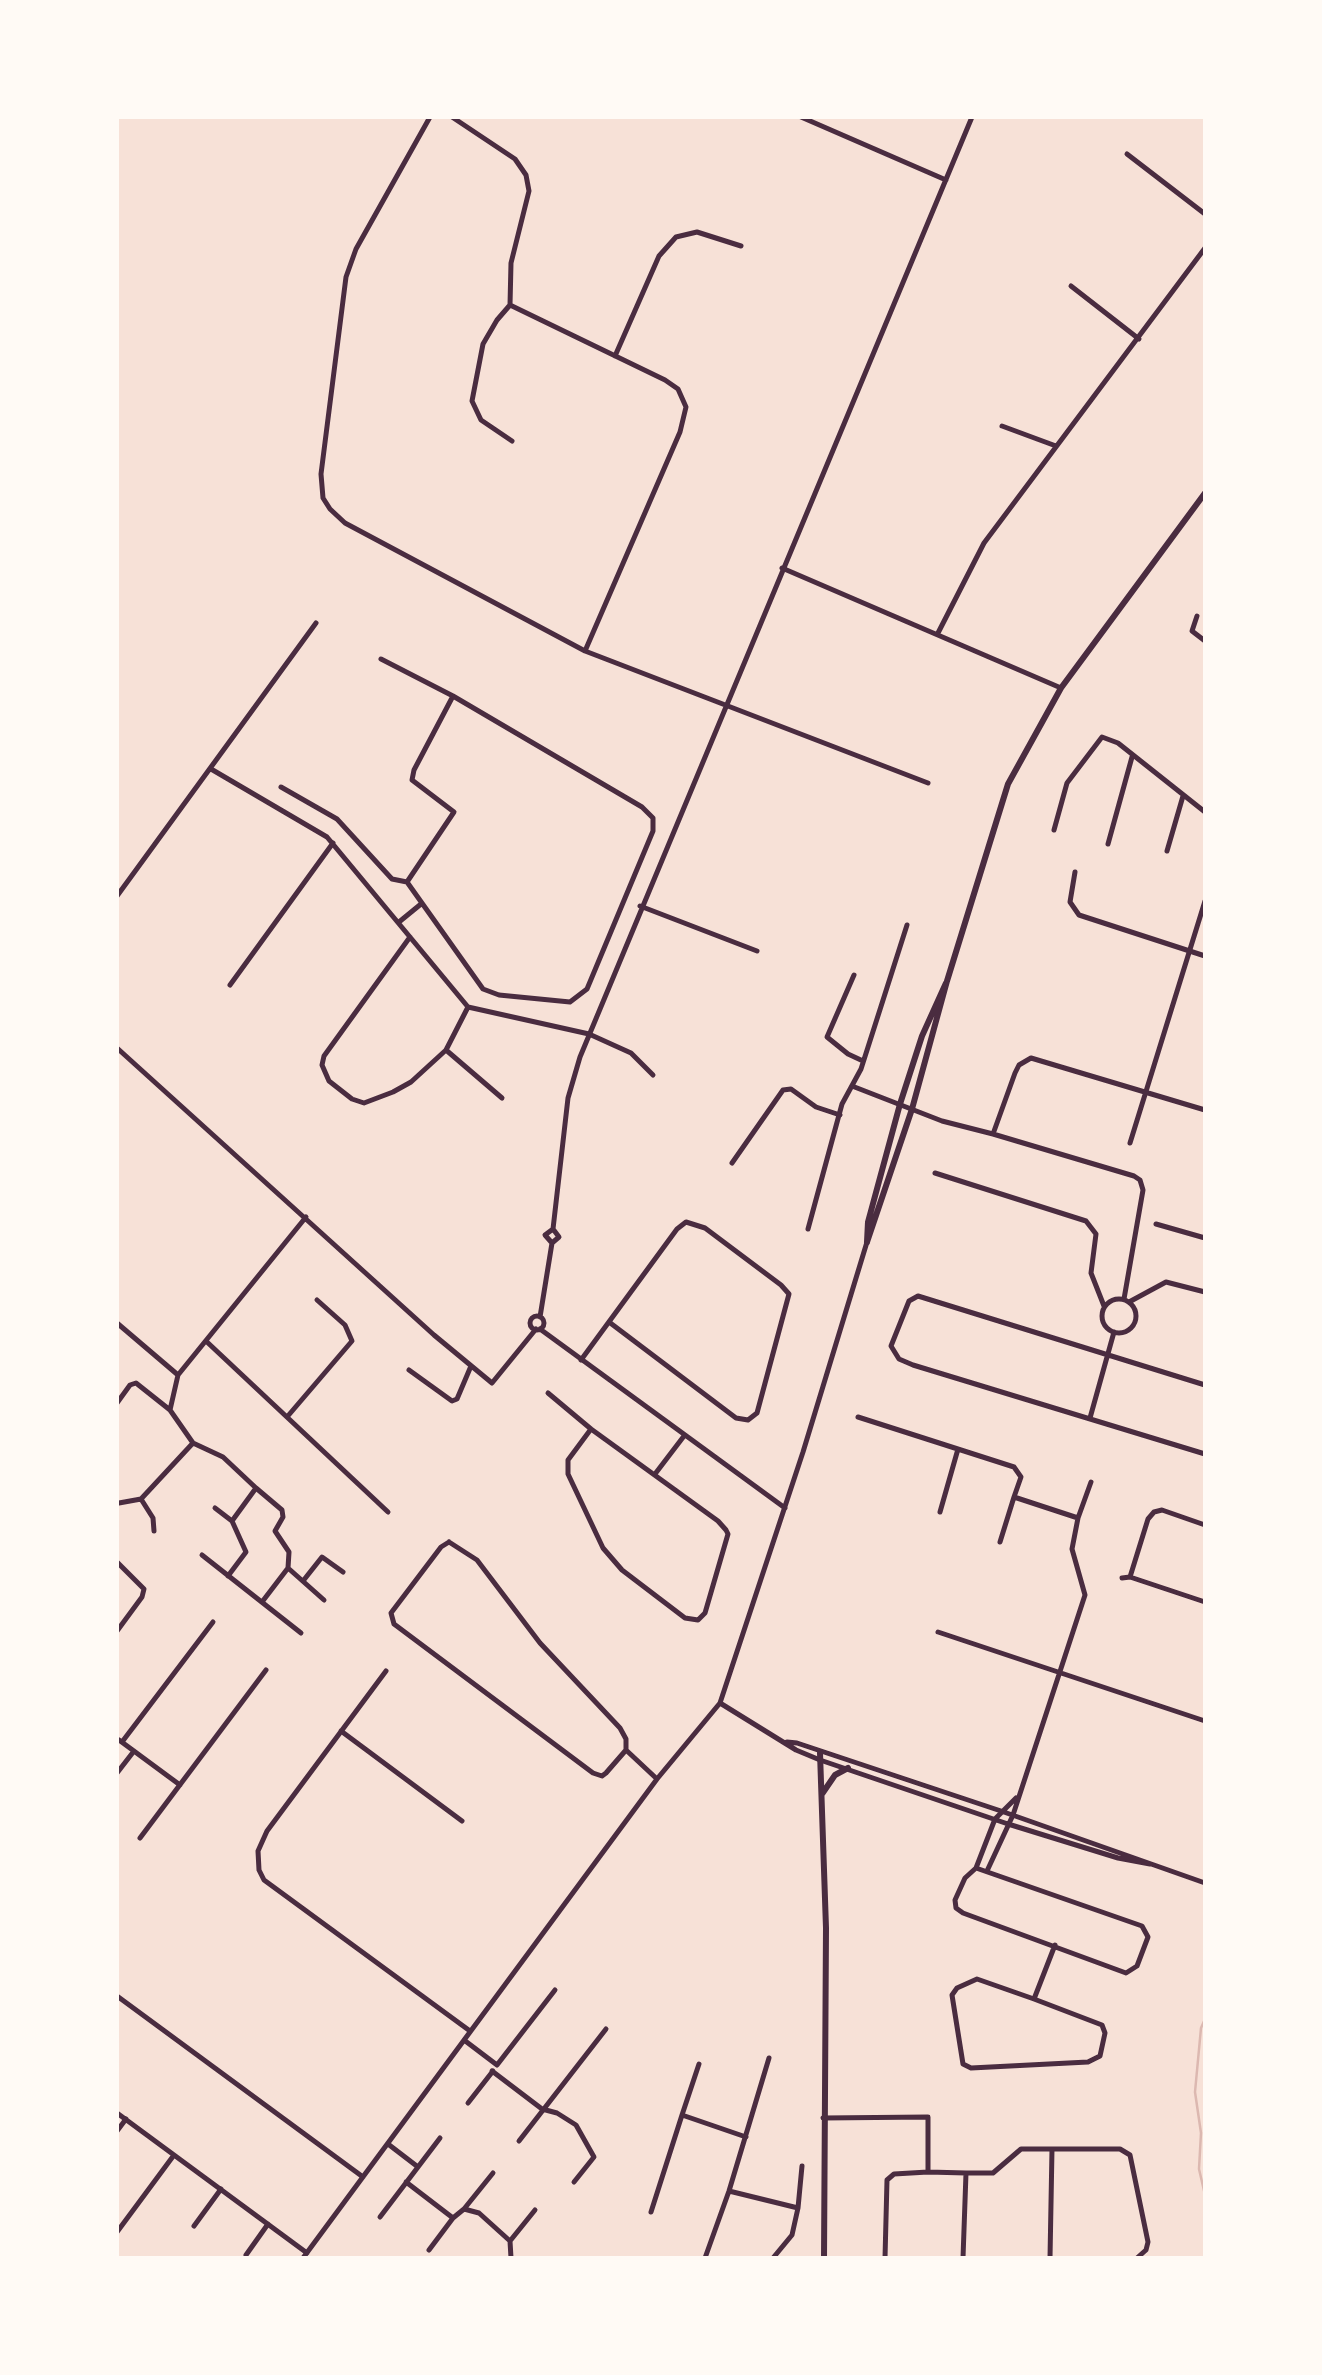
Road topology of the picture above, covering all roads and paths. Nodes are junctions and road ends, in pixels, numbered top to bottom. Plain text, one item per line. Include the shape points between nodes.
1 (430, 117) edge
2 (452, 117) edge
3 (801, 117) edge
4 (972, 117) edge
5 (1127, 154) dead end
6 (946, 180) junction
7 (1205, 214) edge
8 (741, 246) dead end
9 (1205, 248) edge
10 (1071, 286) dead end
11 (510, 305) junction
12 (1139, 339) junction
13 (615, 356) junction
14 (1002, 426) dead end
15 (512, 441) dead end
16 (1056, 446) junction
17 (1205, 493) edge
18 (782, 568) junction
19 (1197, 616) dead end
20 (316, 622) dead end
21 (938, 633) junction
22 (1205, 641) edge
23 (585, 651) junction
24 (381, 659) dead end
25 (1062, 688) junction
26 (453, 696) junction
27 (726, 704) junction
28 (1132, 757) junction
29 (211, 769) junction
30 (928, 783) dead end
31 (281, 787) dead end
32 (1183, 796) junction
33 (1205, 812) edge
34 (1054, 830) dead end
35 (333, 843) junction
36 (1108, 844) dead end
37 (1167, 850) dead end
38 (1075, 872) dead end
39 (407, 882) junction
40 (117, 896) edge
41 (1205, 901) edge
42 (421, 904) junction
43 (640, 906) junction
44 (399, 922) junction
45 (907, 925) dead end
46 (410, 937) junction
47 (757, 951) dead end
48 (1190, 951) junction
49 (1205, 956) edge
50 (854, 975) dead end
51 (947, 981) junction
52 (230, 985) dead end
53 (468, 1007) junction
54 (589, 1034) junction
55 (117, 1048) edge
56 (446, 1050) junction
57 (863, 1061) junction
58 (653, 1075) dead end
59 (852, 1086) junction
60 (1146, 1092) junction
61 (502, 1098) dead end
62 (900, 1104) junction
63 (912, 1109) junction
64 (1205, 1110) edge
65 (840, 1115) junction
66 (993, 1134) junction
67 (1130, 1143) dead end
68 (732, 1163) dead end
69 (935, 1173) dead end
70 (306, 1217) junction
71 (1156, 1224) dead end
72 (553, 1229) junction
73 (808, 1229) dead end
74 (1205, 1238) edge
75 (867, 1242) junction
76 (552, 1243) junction
77 (1205, 1292) edge
78 (317, 1300) dead end
79 (1127, 1300) junction
80 (1104, 1306) junction
81 (540, 1317) junction
82 (609, 1322) junction
83 (117, 1323) edge
84 (538, 1329) junction
85 (1114, 1332) junction
86 (206, 1342) junction
87 (1108, 1357) junction
88 (582, 1360) junction
89 (471, 1366) junction
90 (409, 1370) dead end
91 (178, 1375) junction
92 (1205, 1385) edge
93 (548, 1392) dead end
94 (117, 1403) edge
95 (170, 1410) junction
96 (287, 1417) junction
97 (858, 1417) dead end
98 (1090, 1418) junction
99 (591, 1429) junction
100 (684, 1436) junction
101 (193, 1443) junction
102 (958, 1449) junction
103 (1205, 1454) edge
104 (655, 1474) junction
105 (1091, 1482) dead end
106 (256, 1488) junction
107 (1014, 1497) junction
108 (141, 1499) junction
109 (119, 1503) edge
110 (215, 1508) dead end
111 (785, 1508) junction
112 (388, 1512) dead end
113 (940, 1512) dead end
114 (1078, 1518) junction
115 (232, 1521) junction
116 (1205, 1525) edge
117 (154, 1531) dead end
118 (1000, 1542) dead end
119 (202, 1555) dead end
120 (117, 1562) edge
121 (288, 1568) junction
122 (343, 1572) dead end
123 (228, 1576) junction
124 (1130, 1577) junction
125 (1122, 1578) dead end
126 (303, 1581) junction
127 (324, 1600) dead end
128 (262, 1602) junction
129 (1205, 1602) edge
130 (213, 1622) dead end
131 (117, 1631) edge
132 (938, 1632) dead end
133 (301, 1633) dead end
134 (266, 1670) dead end
135 (386, 1671) dead end
136 (1061, 1672) junction
137 (720, 1703) junction
138 (1205, 1721) edge
139 (341, 1731) junction
140 (626, 1750) junction
141 (134, 1751) junction
142 (820, 1756) junction
143 (848, 1768) junction
144 (117, 1773) edge
145 (657, 1779) junction
146 (180, 1785) junction
147 (821, 1796) junction
148 (1016, 1798) junction
149 (1001, 1811) junction
150 (1013, 1815) junction
151 (995, 1819) junction
152 (462, 1821) dead end
153 (1008, 1824) junction
154 (140, 1838) dead end
155 (1150, 1864) junction
156 (976, 1868) junction
157 (987, 1871) junction
158 (1205, 1883) edge
159 (1055, 1945) junction
160 (555, 1990) dead end
161 (117, 1996) edge
162 (1034, 1999) junction
163 (606, 2029) dead end
164 (470, 2031) junction
165 (464, 2040) junction
166 (769, 2058) dead end
167 (699, 2064) dead end
168 (497, 2065) junction
169 (492, 2071) junction
170 (468, 2103) dead end
171 (542, 2109) junction
172 (117, 2113) edge
173 (682, 2115) junction
174 (823, 2118) junction
175 (126, 2119) junction
176 (117, 2132) edge
177 (747, 2137) junction
178 (440, 2138) dead end
179 (519, 2141) dead end
180 (388, 2144) junction
181 (1052, 2149) junction
182 (174, 2155) junction
183 (418, 2166) junction
184 (802, 2166) dead end
185 (928, 2172) junction
186 (493, 2173) dead end
187 (966, 2173) junction
188 (363, 2177) junction
189 (406, 2182) junction
190 (574, 2182) dead end
191 (221, 2189) junction
192 (729, 2192) junction
193 (798, 2208) junction
194 (464, 2209) junction
195 (535, 2210) dead end
196 (651, 2212) dead end
197 (380, 2217) dead end
198 (453, 2218) junction
199 (268, 2224) junction
200 (194, 2226) dead end
201 (117, 2232) edge
202 (510, 2241) junction
203 (429, 2250) dead end
204 (246, 2255) dead end
205 (305, 2255) edge
206 (510, 2257) edge
207 (705, 2258) edge
208 (773, 2258) edge
209 (824, 2258) edge
210 (885, 2258) edge
211 (963, 2258) edge
212 (1051, 2258) edge
213 (1137, 2258) edge

1 - 23 street via 356,249 346,277 321,474 323,498 345,523
2 - 11 street via 515,159 526,174 528,191 511,263
3 - 6 street
4 - 6 street
5 - 7 street
6 - 18 street
8 - 13 street via 697,232 676,237 659,256
9 - 12 street
10 - 12 street
11 - 13 street
11 - 15 street via 482,344 472,401 481,420
12 - 16 street
13 - 23 street via 678,389 685,416
14 - 16 street
16 - 21 street via 984,543
17 - 25 street
18 - 21 street
18 - 27 street
19 - 22 street via 1192,631
20 - 29 street
21 - 25 street
23 - 27 street
24 - 26 street
25 - 51 street via 1008,784
26 - 39 street via 412,780 454,812
26 - 42 street via 642,807 653,818 653,831 587,989 570,1002 499,995 483,989
27 - 30 street
27 - 43 street
28 - 32 street
28 - 34 street via 1111,739 1099,739 1067,783
28 - 36 street
29 - 35 street via 309,824
29 - 40 street
31 - 39 street via 337,819 392,879
32 - 33 street
32 - 37 street
35 - 44 street
35 - 52 street
38 - 48 street via 1070,902 1079,915
39 - 42 street
41 - 48 street
42 - 44 street
43 - 47 street
43 - 54 street
44 - 46 street
45 - 57 street
46 - 53 street
46 - 56 street via 324,1056 324,1073 352,1099 365,1103 411,1082
48 - 49 street
48 - 60 street
50 - 57 street via 827,1037
51 - 62 street
51 - 63 street
53 - 54 street
53 - 56 street
54 - 58 street via 631,1053
54 - 72 street via 568,1098
55 - 70 street
56 - 61 street
57 - 59 street
59 - 62 street
59 - 65 street
60 - 64 street
60 - 66 street via 1031,1058 1014,1073
60 - 67 street
62 - 63 street
62 - 75 street via 868,1222
63 - 66 street
63 - 75 street
65 - 68 street via 816,1107 791,1089 783,1090
65 - 73 street
66 - 79 street via 1140,1180 1143,1190
69 - 80 street via 1086,1221 1096,1234 1091,1273
70 - 86 street
70 - 89 street
71 - 74 street
72 - 76 street via 559,1237
72 - 76 street via 545,1235
75 - 111 street
76 - 81 street
77 - 79 street via 1166,1282
78 - 96 street via 345,1325 352,1341
79 - 80 street via 1113,1299
79 - 85 street via 1136,1311 1134,1324 1126,1332
80 - 85 street via 1102,1322
81 - 84 street via 544,1323
81 - 84 street via 531,1320 531,1326
82 - 82 street via 686,1222 705,1228 789,1294 757,1413 748,1420 736,1418
82 - 88 street
83 - 91 street
84 - 88 street
84 - 89 street via 492,1383
85 - 87 street
86 - 91 street
86 - 96 street
87 - 92 street
87 - 98 street
87 - 98 street via 918,1296 909,1301 891,1346 895,1356 913,1365
88 - 100 street
89 - 90 street via 452,1401
91 - 95 street
93 - 99 street
94 - 95 street via 134,1383
95 - 101 street
96 - 112 street
97 - 102 street
98 - 103 street
99 - 104 street
99 - 104 street via 568,1460 568,1474 603,1549 622,1570 685,1618 698,1620 705,1612 727,1534 718,1521
100 - 104 street
100 - 111 street
101 - 106 street via 223,1457
101 - 108 street
102 - 107 street via 1014,1467 1021,1477
102 - 113 street
105 - 114 street
106 - 115 street
106 - 121 street via 284,1513 275,1531 288,1548
107 - 114 street
107 - 118 street
108 - 109 street
108 - 117 street via 153,1518
110 - 115 street
111 - 137 street
114 - 136 street via 1072,1549 1085,1595
115 - 123 street via 246,1550
116 - 124 street via 1162,1510 1154,1512
119 - 123 street
120 - 131 street via 144,1589
121 - 126 street
121 - 128 street
122 - 126 street via 322,1557
123 - 128 street
124 - 125 street
124 - 129 street
126 - 127 street
128 - 133 street
130 - 141 street via 121,1741
132 - 136 street
134 - 146 street
135 - 139 street
136 - 138 street
136 - 148 street
137 - 142 street via 796,1751
137 - 145 street
139 - 152 street
139 - 164 street via 267,1831 258,1851 259,1870 264,1880
140 - 140 street via 620,1728 540,1643 477,1560 455,1543 441,1546 391,1613 394,1624 593,1773 602,1776
140 - 145 street
141 - 144 street
141 - 146 street
142 - 143 street
142 - 147 street
142 - 149 street
143 - 147 street via 835,1775
143 - 151 street
145 - 164 street
146 - 154 street
147 - 174 street via 826,1941
148 - 149 street
148 - 150 street
149 - 150 street
149 - 151 street
150 - 153 street
150 - 155 street
151 - 153 street
151 - 156 street
153 - 155 street
153 - 157 street
155 - 158 street
156 - 157 street
156 - 159 street via 965,1878 955,1900 958,1911
157 - 159 street via 1142,1926 1148,1937 1137,1966 1126,1973
159 - 162 street
160 - 168 street
161 - 188 street
162 - 162 street via 1102,2025 1105,2033 1100,2056 1075,2062 971,2068 963,2064 952,1995 957,1987 976,1979
163 - 171 street
164 - 165 street
165 - 168 street
165 - 180 street
166 - 177 street
167 - 173 street
168 - 169 street
169 - 170 street
169 - 171 street
171 - 179 street
171 - 190 street via 576,2125 593,2153 590,2166
172 - 175 street
173 - 177 street
173 - 196 street
174 - 185 street via 929,2117
174 - 209 street
175 - 176 street
175 - 182 street
177 - 192 street
178 - 183 street
180 - 183 street
180 - 188 street
181 - 187 street via 1021,2148 993,2172
181 - 212 street
181 - 213 street via 1120,2149 1130,2155 1148,2242
182 - 191 street
182 - 201 street
183 - 189 street
184 - 193 street
185 - 187 street
185 - 210 street via 894,2174 887,2180
186 - 194 street
187 - 211 street
188 - 205 street
189 - 197 street
189 - 198 street
191 - 199 street
191 - 200 street
192 - 193 street
192 - 207 street
193 - 208 street via 792,2235
194 - 198 street
194 - 202 street via 479,2213
195 - 202 street
198 - 203 street
199 - 204 street
199 - 205 street
202 - 206 street

